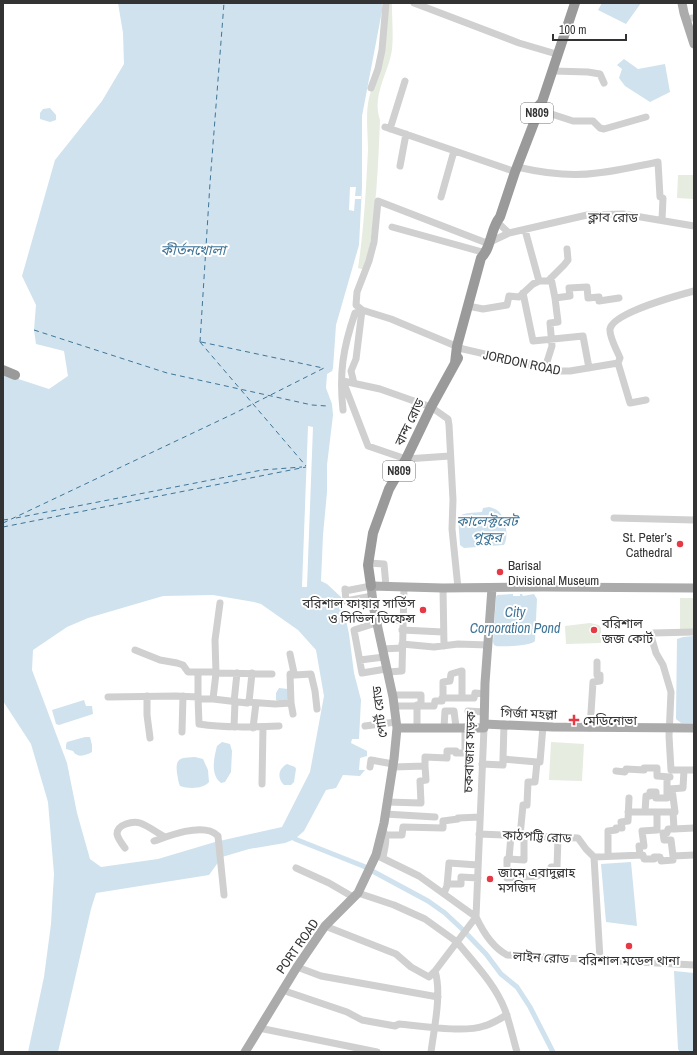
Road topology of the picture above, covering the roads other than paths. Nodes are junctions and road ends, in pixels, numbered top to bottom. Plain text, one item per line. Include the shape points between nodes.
1 (386, 3) edge
2 (414, 3) edge
3 (569, 3) edge
4 (575, 3) edge
5 (683, 4) edge
6 (693, 20) edge
7 (694, 44) edge
8 (553, 53) junction
9 (553, 71) junction
10 (405, 81) dead end
11 (604, 83) dead end
12 (371, 88) dead end
13 (536, 109) junction
14 (646, 117) dead end
15 (406, 134) junction
16 (454, 151) junction
17 (400, 166) dead end
18 (514, 169) junction
19 (441, 197) dead end
20 (662, 220) junction
21 (496, 221) junction
22 (694, 226) edge
23 (392, 227) dead end
24 (525, 230) junction
25 (509, 233) junction
26 (490, 242) junction
27 (567, 248) dead end
28 (486, 253) junction
29 (551, 278) junction
30 (539, 281) junction
31 (694, 291) edge
32 (523, 293) junction
33 (555, 298) junction
34 (619, 298) dead end
35 (473, 307) junction
36 (362, 311) junction
37 (551, 340) junction
38 (460, 348) junction
39 (618, 363) junction
40 (545, 368) junction
41 (589, 368) junction
42 (3, 370) edge
43 (15, 375) dead end
44 (342, 381) junction
45 (354, 383) junction
46 (646, 400) dead end
47 (431, 407) junction
48 (343, 410) dead end
49 (450, 456) junction
50 (406, 459) junction
51 (614, 518) dead end
52 (694, 520) edge
53 (368, 563) junction
54 (386, 586) junction
55 (404, 587) junction
56 (443, 588) junction
57 (458, 588) junction
58 (492, 588) junction
59 (694, 588) edge
60 (371, 591) junction
61 (220, 603) dead end
62 (403, 620) junction
63 (376, 622) junction
64 (402, 630) junction
65 (443, 632) junction
66 (694, 632) edge
67 (488, 645) junction
68 (402, 646) junction
69 (444, 646) junction
70 (135, 650) dead end
71 (383, 653) junction
72 (290, 654) dead end
73 (360, 660) junction
74 (597, 662) dead end
75 (387, 671) junction
76 (198, 672) junction
77 (216, 673) junction
78 (237, 673) junction
79 (252, 673) junction
80 (294, 673) junction
81 (272, 674) dead end
82 (392, 694) junction
83 (485, 694) junction
84 (147, 696) junction
85 (183, 696) junction
86 (108, 697) dead end
87 (198, 698) junction
88 (446, 698) junction
89 (462, 698) junction
90 (213, 699) junction
91 (235, 702) junction
92 (253, 702) junction
93 (291, 703) junction
94 (419, 705) junction
95 (394, 706) junction
96 (317, 709) dead end
97 (450, 711) junction
98 (468, 711) dead end
99 (484, 712) junction
100 (293, 714) dead end
101 (504, 724) junction
102 (397, 725) junction
103 (279, 726) dead end
104 (365, 726) dead end
105 (484, 726) junction
106 (543, 726) junction
107 (234, 727) junction
108 (263, 727) junction
109 (416, 727) junction
110 (444, 727) junction
111 (460, 727) junction
112 (253, 728) junction
113 (590, 728) junction
114 (694, 728) edge
115 (671, 729) junction
116 (182, 732) dead end
117 (150, 738) dead end
118 (503, 759) junction
119 (537, 762) junction
120 (482, 764) junction
121 (393, 766) junction
122 (424, 766) junction
123 (370, 767) dead end
124 (672, 770) junction
125 (684, 770) junction
126 (694, 770) edge
127 (616, 771) dead end
128 (667, 777) junction
129 (262, 784) dead end
130 (670, 789) junction
131 (629, 798) dead end
132 (387, 802) junction
133 (628, 812) junction
134 (645, 812) junction
135 (656, 812) junction
136 (673, 812) junction
137 (385, 814) junction
138 (435, 817) dead end
139 (480, 817) junction
140 (674, 828) junction
141 (694, 828) edge
142 (384, 831) junction
143 (479, 834) junction
144 (511, 835) junction
145 (522, 836) junction
146 (165, 838) junction
147 (558, 838) junction
148 (154, 841) dead end
149 (125, 848) dead end
150 (640, 855) junction
151 (694, 855) edge
152 (594, 856) junction
153 (608, 856) junction
154 (673, 856) junction
155 (378, 858) junction
156 (509, 859) junction
157 (478, 865) junction
158 (296, 868) dead end
159 (478, 878) junction
160 (447, 884) junction
161 (444, 894) junction
162 (224, 895) dead end
163 (355, 895) junction
164 (476, 917) junction
165 (325, 926) junction
166 (457, 942) junction
167 (600, 959) junction
168 (694, 965) edge
169 (297, 967) junction
170 (435, 971) junction
171 (282, 990) junction
172 (438, 997) junction
173 (507, 1015) junction
174 (434, 1027) junction
175 (259, 1028) junction
176 (245, 1052) edge
177 (377, 1052) edge
178 (430, 1052) edge
179 (517, 1052) edge

1 - 12 street via 382,50
2 - 8 street via 519,43
3 - 8 highway, বান্দ রোড / N809
4 - 9 highway, বান্দ রোড / N809
5 - 6 main road
5 - 7 main road
8 - 13 highway, বান্দ রোড / N809
9 - 11 street via 600,74
9 - 13 highway, বান্দ রোড / N809 via 542,102
10 - 15 street via 387,128
13 - 14 street via 573,121 593,121 604,129
13 - 18 highway, বান্দ রোড / N809 via 537,115
15 - 16 street
15 - 17 street
16 - 18 street
16 - 19 street
18 - 20 street via 543,173 596,174 658,162 660,197 663,198
18 - 21 highway, বান্দ রোড / N809 via 500,217
20 - 22 street, ক্লাব রোড
20 - 24 street, ক্লাব রোড via 623,214 587,215
21 - 25 street
21 - 26 highway, বান্দ রোড / N809
23 - 28 street
24 - 25 street, ক্লাব রোড
24 - 30 street
25 - 26 street, ক্লাব রোড
26 - 28 highway, বান্দ রোড / N809
26 - 36 street via 484,242 378,201 372,248 357,292 356,305
27 - 29 street via 568,260
28 - 35 highway, বান্দ রোড / N809 via 487,259
28 - 38 highway, বান্দ রোড / N809 via 481,258
29 - 30 street
29 - 33 street
30 - 32 street
31 - 39 street via 647,305 614,322 610,327 610,334 620,358
32 - 35 street via 518,297 509,296 507,305 483,309
32 - 37 street via 532,340
33 - 34 street via 570,296 569,288 587,287 588,298 599,297 599,301
33 - 37 street via 558,322 550,323
35 - 38 highway, বান্দ রোড / N809
36 - 38 street, JORDON ROAD via 391,319
36 - 44 street via 355,313 348,334
36 - 45 street via 356,360 351,371
37 - 40 street via 552,346
37 - 41 street via 583,336
38 - 40 street, JORDON ROAD
38 - 47 highway, বান্দ রোড / N809 via 455,363
39 - 41 street, JORDON ROAD
39 - 46 street via 630,403
40 - 41 street, JORDON ROAD via 556,372
42 - 43 highway
44 - 45 street
44 - 48 street
44 - 50 street via 368,446
45 - 47 street via 380,389
47 - 49 street via 448,419
47 - 50 highway, বান্দ রোড / N809
49 - 50 street
49 - 57 street via 452,529
50 - 53 highway, বান্দ রোড / N809 via 389,488 373,533
51 - 52 street
53 - 54 street via 384,564
53 - 60 highway, বান্দ রোড / N809
54 - 55 main road
54 - 60 main road
55 - 56 main road
55 - 62 street
56 - 57 main road
56 - 65 street
57 - 58 main road
58 - 59 main road
58 - 67 main road, চকবাজার সড়ক
60 - 60 street via 345,590 346,601
60 - 63 main road, পোর্ট রোড
61 - 77 street via 215,640
62 - 63 street
62 - 64 street
63 - 71 main road, পোর্ট রোড
63 - 73 street via 354,630
64 - 65 street
64 - 68 street
65 - 69 street
66 - 115 street via 653,633 651,636 671,692
67 - 69 street
67 - 83 main road, চকবাজার সড়ক
68 - 69 street
68 - 71 street
68 - 75 street via 402,671
70 - 76 street via 160,660 177,663 188,672
71 - 73 street
71 - 75 main road, পোর্ট রোড
72 - 80 street
73 - 75 street via 362,673
74 - 113 street via 597,675 600,676 600,681 593,682
75 - 82 main road, পোর্ট রোড
76 - 77 street
76 - 87 street
77 - 78 street
77 - 90 street
78 - 79 street
78 - 91 street
79 - 81 street
79 - 92 street
80 - 93 street via 290,674
80 - 96 street via 295,676 311,674
82 - 94 street via 421,695
82 - 95 main road, পোর্ট রোড
83 - 89 street via 475,693 474,698
83 - 99 main road, চকবাজার সড়ক
84 - 85 street
84 - 86 street
84 - 117 street
85 - 87 street
85 - 116 street
87 - 90 street
87 - 107 street via 199,724
88 - 89 street
88 - 89 street via 443,682 450,681 451,674 461,671
88 - 94 street via 435,701 434,706
88 - 97 street
90 - 91 street
91 - 92 street
91 - 107 street
92 - 93 street
92 - 112 street
93 - 100 street
94 - 95 street
94 - 109 street
95 - 102 main road, পোর্ট রোড
97 - 110 street via 445,711
97 - 111 street via 454,711
98 - 99 street
99 - 105 main road, চকবাজার সড়ক
101 - 105 main road, গির্জা মহল্লা
101 - 106 main road, গির্জা মহল্লা
101 - 118 street
102 - 104 street
102 - 109 main road, গির্জা মহল্লা
102 - 121 main road, পোর্ট রোড
103 - 108 street
105 - 111 main road, গির্জা মহল্লা
105 - 120 street, চকবাজার সড়ক
106 - 113 main road, গির্জা মহল্লা
106 - 119 street via 540,762
107 - 112 street
108 - 112 street
108 - 129 street
109 - 110 main road, গির্জা মহল্লা
110 - 111 main road, গির্জা মহল্লা
111 - 122 street via 465,753 447,751 447,758 425,758
113 - 115 main road, গির্জা মহল্লা
114 - 115 main road, গির্জা মহল্লা
115 - 124 street
118 - 119 street
118 - 120 street via 503,765
119 - 145 street via 535,782 528,782 527,805 523,805
120 - 139 street, চকবাজার সড়ক
121 - 122 street
121 - 123 street via 370,760
121 - 132 main road, পোর্ট রোড
122 - 132 street via 426,780 420,781 421,803
124 - 125 street
124 - 128 street via 671,777
125 - 126 street
125 - 130 street via 683,788
127 - 128 street via 657,768 657,776
128 - 130 street
130 - 134 street via 667,798 656,798 656,792 650,792 650,796 646,796
130 - 136 street
131 - 133 street
132 - 137 main road, পোর্ট রোড
133 - 134 street
133 - 153 street via 628,821 621,822 622,828 608,831
134 - 135 street
135 - 136 street
135 - 150 street via 657,830 642,831 644,846 639,846
136 - 140 street
137 - 138 street
137 - 142 main road, পোর্ট রোড
139 - 142 street via 443,821 443,828 404,827 402,835
139 - 143 street, চকবাজার সড়ক
140 - 141 street
140 - 154 street via 663,833 664,840 671,840
142 - 155 main road, পোর্ট রোড
143 - 144 street, কাঠপট্টি রোড
143 - 157 street, চকবাজার সড়ক
144 - 145 street, কাঠপট্টি রোড
144 - 156 street
145 - 147 street, কাঠপট্টি রোড
145 - 156 street via 524,860
146 - 148 street
146 - 149 street via 136,822 121,826 118,830 117,835
146 - 162 street via 198,830 209,831 218,836
147 - 152 street, কাঠপট্টি রোড via 578,838
147 - 156 street via 557,867 551,867 537,876 507,878
150 - 153 street
150 - 154 street via 643,855 644,859 660,857 661,861 673,860
151 - 154 street
152 - 153 street
152 - 167 street
155 - 161 street, লাইন রোড via 419,876
155 - 163 main road, PORT ROAD
157 - 159 street, চকবাজার সড়ক
157 - 160 street via 449,863
158 - 163 street
159 - 160 street via 461,877 461,884
159 - 164 street, চকবাজার সড়ক
160 - 161 street
161 - 164 street, লাইন রোড
163 - 165 main road, PORT ROAD
163 - 166 street via 394,905 425,919
164 - 166 street
164 - 167 street, লাইন রোড via 490,940 507,955
165 - 169 main road, PORT ROAD
165 - 170 street via 396,954 411,968 429,977
166 - 170 street
166 - 173 street via 482,971
167 - 168 street, লাইন রোড
169 - 171 main road, PORT ROAD
169 - 172 street via 321,976
170 - 172 street
171 - 174 street via 347,1012 362,1020 395,1026 399,1024
171 - 175 main road, PORT ROAD
172 - 174 street
173 - 174 street via 483,1027
173 - 179 street
174 - 178 street
175 - 176 main road, PORT ROAD
175 - 177 street

